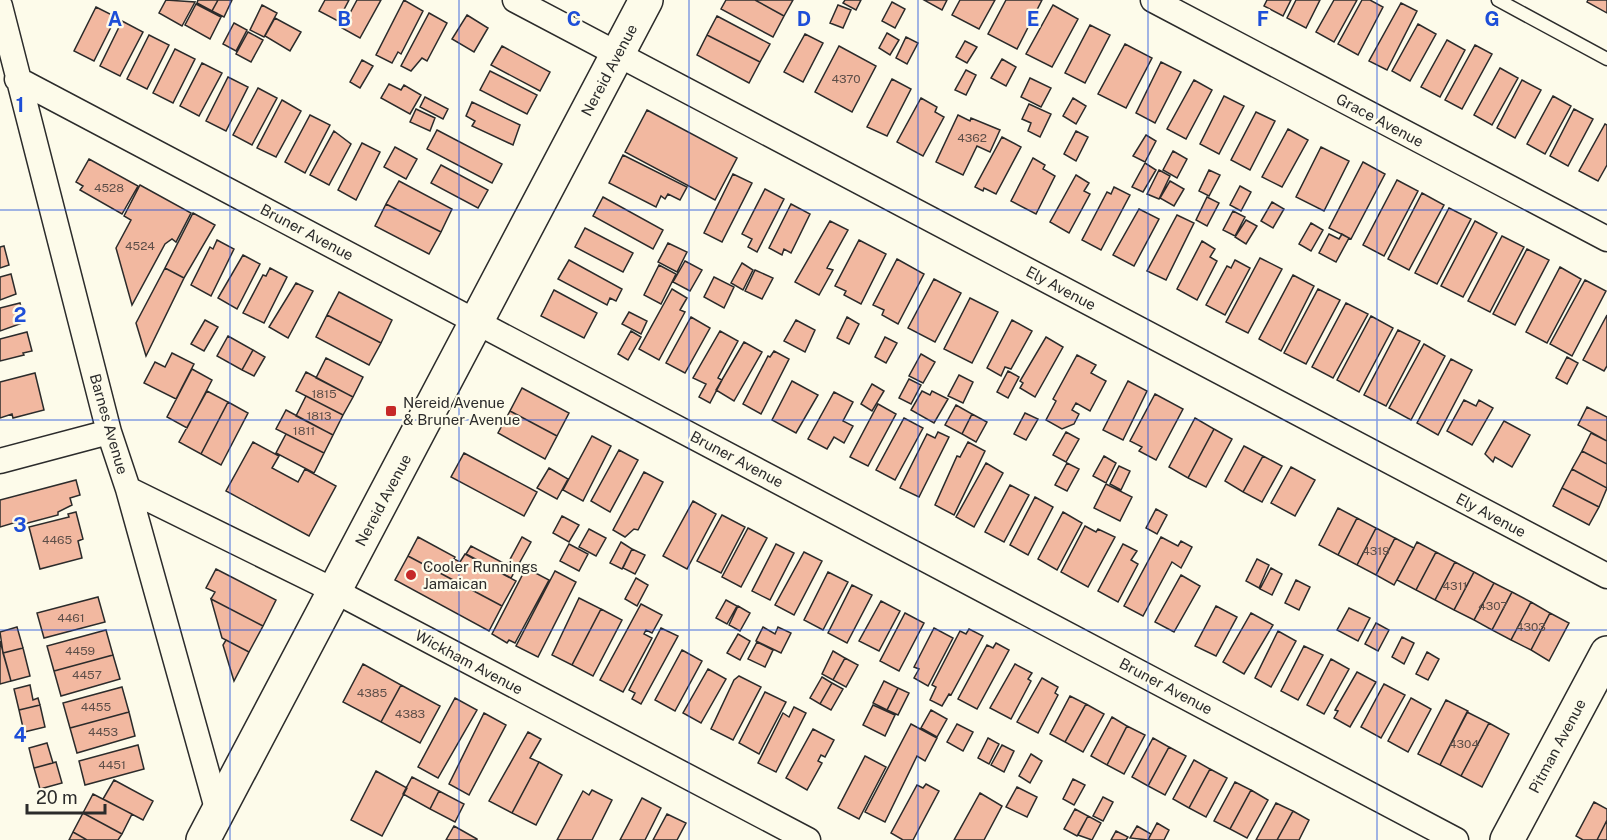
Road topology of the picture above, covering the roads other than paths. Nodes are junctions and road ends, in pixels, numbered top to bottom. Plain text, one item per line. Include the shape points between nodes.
1 (515, 0) edge
2 (646, 0) edge
3 (1152, 0) edge
4 (1498, 0) edge
5 (0, 6) edge
6 (617, 55) junction
7 (1607, 58) edge
8 (17, 79) junction
9 (1607, 239) edge
10 (477, 321) junction
11 (109, 432) junction
12 (0, 461) edge
13 (128, 489) junction
14 (1607, 576) edge
15 (334, 591) junction
16 (1607, 653) edge
17 (221, 826) edge
18 (203, 840) edge
19 (808, 840) edge
20 (1456, 840) edge
21 (1507, 840) edge

1 - 6 street, Ely Avenue
2 - 6 street, Nereid Avenue
3 - 9 street, Grace Avenue
4 - 7 lane
5 - 8 street, Barnes Avenue
6 - 10 street, Nereid Avenue
6 - 14 street, Ely Avenue
8 - 10 street, Bruner Avenue
8 - 11 street, Barnes Avenue
10 - 15 street, Nereid Avenue
10 - 20 street, Bruner Avenue
11 - 12 street
11 - 13 street, Barnes Avenue
13 - 15 street, Wickham Avenue
13 - 17 street, Barnes Avenue
15 - 17 street, Nereid Avenue
15 - 19 street, Wickham Avenue
16 - 21 street, Pitman Avenue
17 - 18 street, Nereid Avenue

